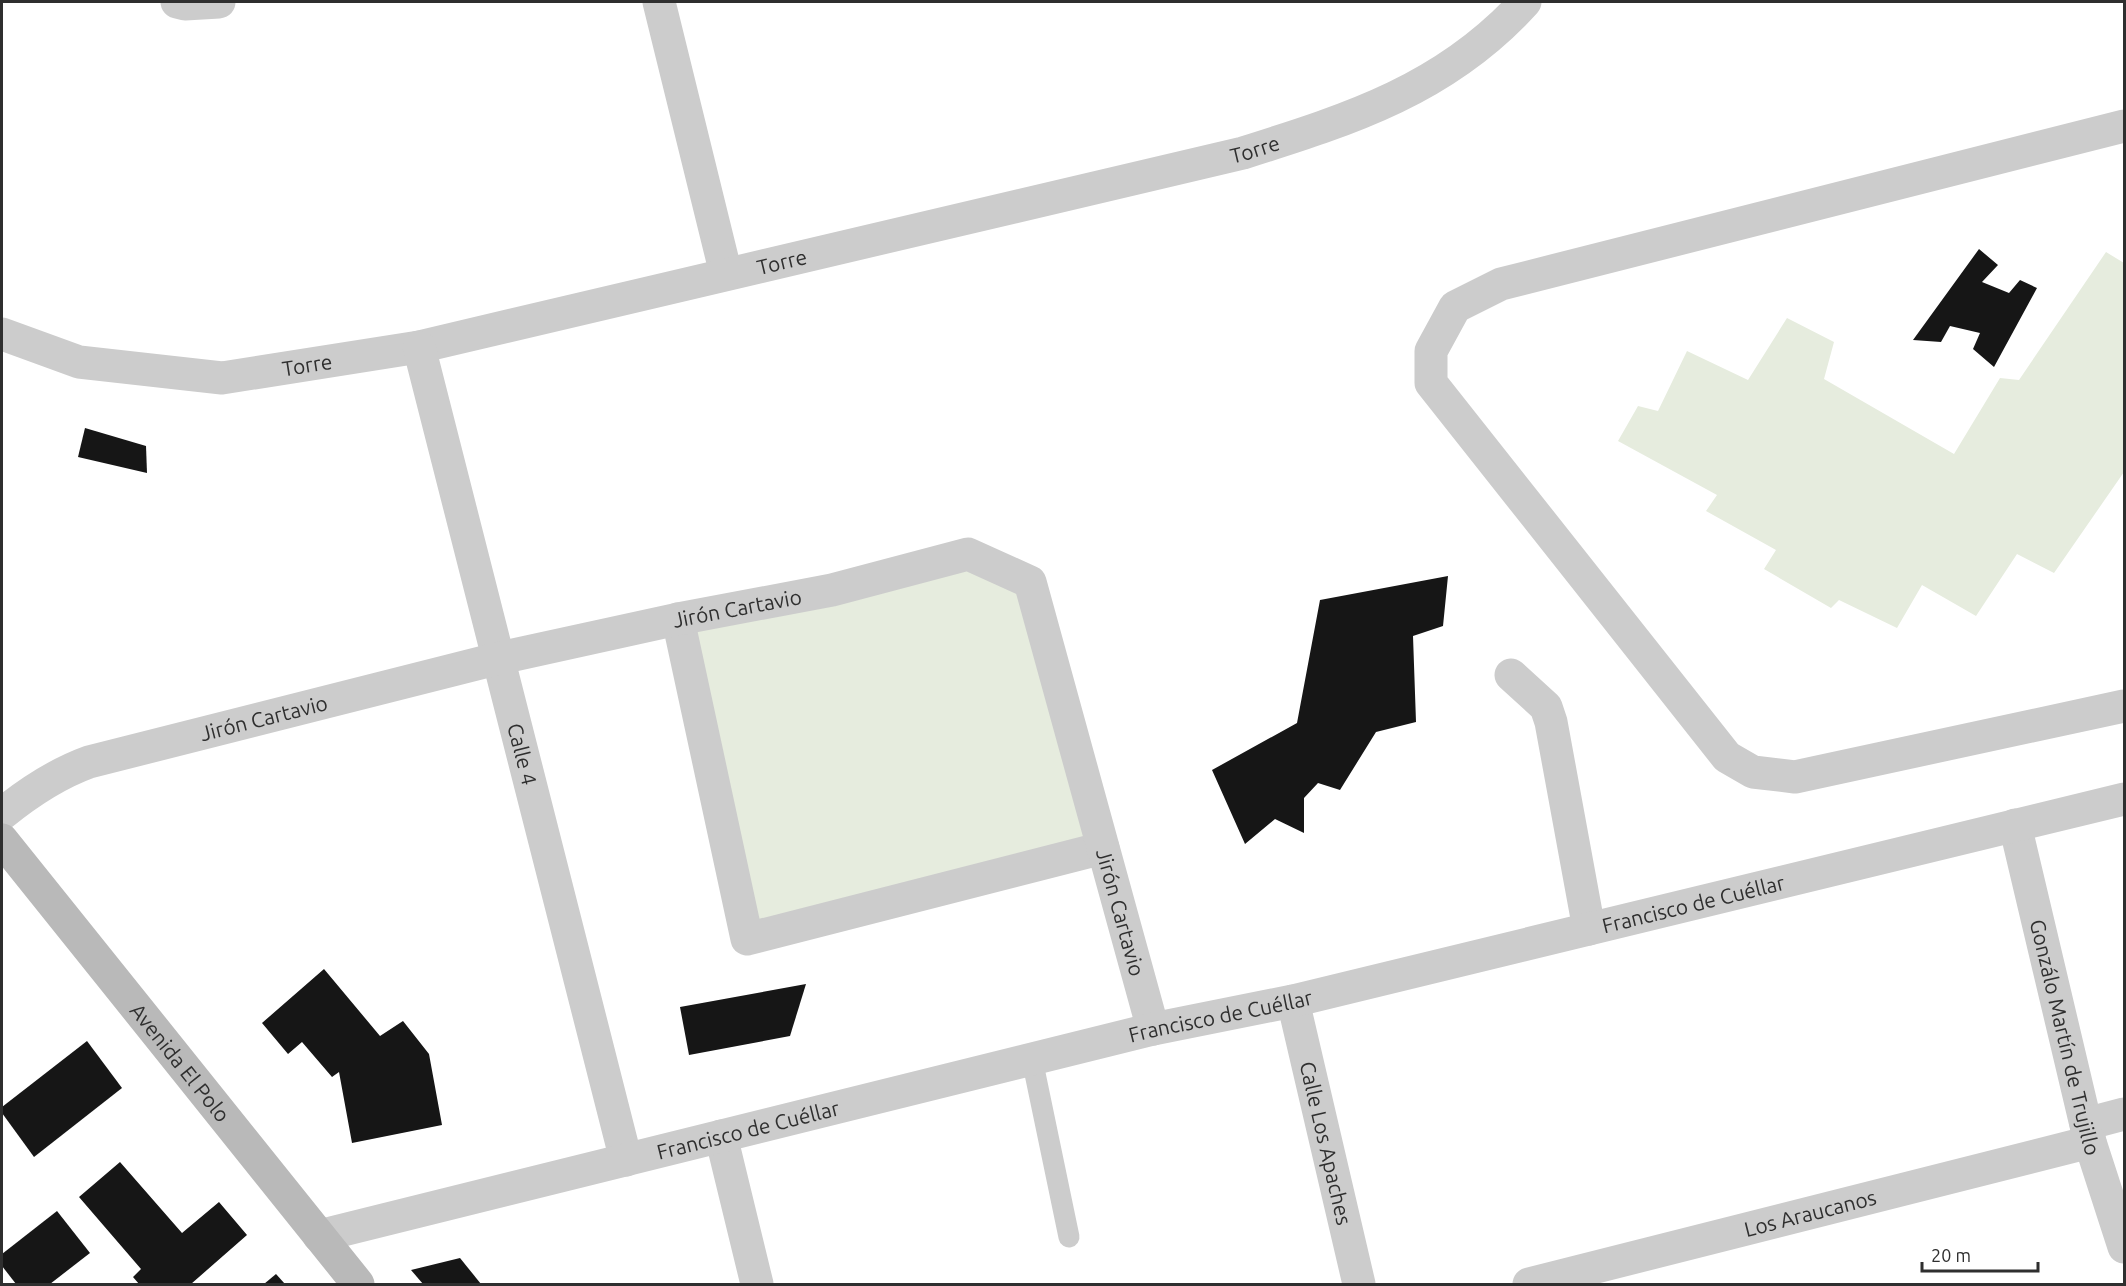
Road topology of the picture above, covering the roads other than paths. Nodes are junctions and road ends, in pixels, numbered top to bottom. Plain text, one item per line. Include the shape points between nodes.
1 (177, 2) edge
2 (219, 2) edge
3 (659, 2) edge
4 (1525, 2) edge
5 (2124, 126) edge
6 (726, 274) junction
7 (2, 334) edge
8 (419, 347) junction
9 (678, 619) junction
10 (500, 658) junction
11 (1511, 675) dead end
12 (2124, 706) edge
13 (2124, 798) edge
14 (2, 814) edge
15 (2014, 825) junction
16 (2, 840) edge
17 (1103, 848) junction
18 (1589, 929) junction
19 (1293, 1001) junction
20 (1153, 1029) junction
21 (1032, 1059) junction
22 (2124, 1114) edge
23 (2088, 1133) junction
24 (720, 1136) junction
25 (626, 1160) junction
26 (319, 1236) junction
27 (1069, 1237) dead end
28 (2124, 1247) edge
29 (358, 1284) edge
30 (757, 1284) edge
31 (1359, 1284) edge
32 (1529, 1284) edge

1 - 2 street
3 - 6 street
4 - 6 street, Torre via 1463,60 1394,99 1334,124 1243,153
5 - 12 street via 1501,284 1455,307 1431,351 1431,383 1727,757 1753,772 1795,777
6 - 8 street, Torre
7 - 8 street, Torre via 79,362 222,378
8 - 10 street, Calle 4
9 - 10 street, Jirón Cartavio
9 - 17 street, Jirón Cartavio via 832,590 968,554 1030,582
9 - 17 street via 747,939
10 - 14 street, Jirón Cartavio via 89,762 39,786
10 - 25 street, Calle 4
11 - 18 street via 1546,707 1551,722
13 - 15 street, Francisco de Cuéllar
15 - 18 street, Francisco de Cuéllar
15 - 23 street, Gonzálo Martín de Trujillo
16 - 26 main road, Avenida El Polo
17 - 20 street, Jirón Cartavio
18 - 19 street, Francisco de Cuéllar
19 - 20 street, Francisco de Cuéllar
19 - 31 street, Calle Los Apaches
20 - 21 street, Francisco de Cuéllar
21 - 24 street, Francisco de Cuéllar
21 - 27 lane
22 - 23 street, Los Araucanos
23 - 28 street, Gonzálo Martín de Trujillo
23 - 32 street, Los Araucanos
24 - 25 street, Francisco de Cuéllar
24 - 30 street
25 - 26 street, Francisco de Cuéllar
26 - 29 main road, Avenida El Polo

